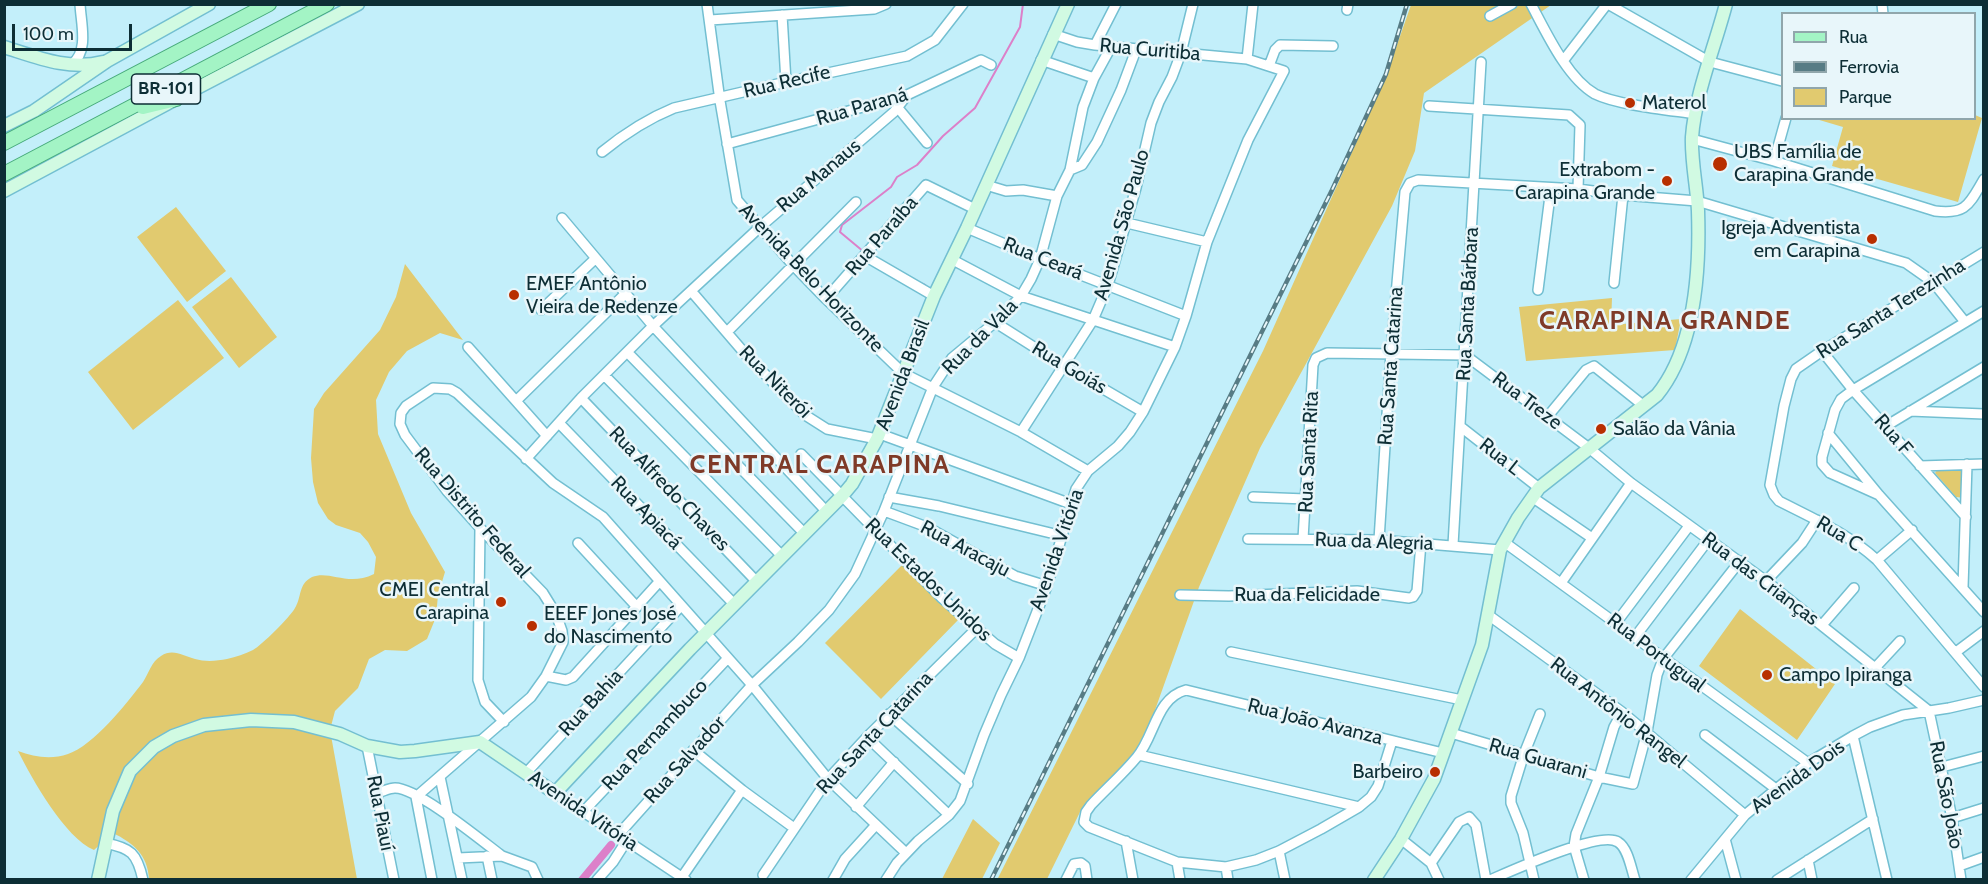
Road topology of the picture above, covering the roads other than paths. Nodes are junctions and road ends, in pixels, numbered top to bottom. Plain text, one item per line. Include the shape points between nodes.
1 (80, 4) edge
2 (208, 4) edge
3 (269, 4) edge
4 (327, 4) edge
5 (358, 4) edge
6 (707, 4) edge
7 (886, 4) edge
8 (963, 4) edge
9 (1068, 4) edge
10 (1116, 4) edge
11 (1193, 4) edge
12 (1253, 4) edge
13 (1512, 4) edge
14 (1531, 4) edge
15 (1607, 4) edge
16 (1726, 4) edge
17 (782, 15) junction
18 (1490, 16) dead end
19 (710, 20) junction
20 (1053, 34) junction
21 (1095, 45) junction
22 (1333, 46) dead end
23 (4, 47) edge
24 (1111, 47) junction
25 (83, 48) junction
26 (1136, 50) junction
27 (1181, 53) junction
28 (1247, 59) junction
29 (1041, 60) junction
30 (1563, 61) junction
31 (100, 62) junction
32 (1481, 62) dead end
33 (1710, 62) junction
34 (72, 64) junction
35 (991, 65) dead end
36 (1269, 66) junction
37 (1094, 78) junction
38 (1781, 81) edge
39 (786, 82) junction
40 (907, 95) junction
41 (720, 97) junction
42 (176, 99) junction
43 (1429, 106) dead end
44 (898, 108) junction
45 (1479, 110) junction
46 (121, 112) junction
47 (1695, 114) junction
48 (1785, 120) edge
49 (4, 126) edge
50 (1692, 139) junction
51 (4, 143) edge
52 (927, 143) dead end
53 (727, 144) junction
54 (602, 152) dead end
55 (1774, 161) junction
56 (1070, 170) junction
57 (4, 174) edge
58 (1983, 179) edge
59 (1474, 183) junction
60 (986, 185) junction
61 (1551, 188) junction
62 (1578, 189) junction
63 (4, 191) edge
64 (1623, 195) junction
65 (1057, 196) junction
66 (1697, 201) junction
67 (856, 202) dead end
68 (975, 209) junction
69 (562, 218) dead end
70 (1127, 223) junction
71 (760, 227) junction
72 (967, 228) junction
73 (1207, 242) junction
74 (1983, 252) edge
75 (865, 256) junction
76 (596, 259) junction
77 (951, 259) junction
78 (1040, 259) junction
79 (793, 265) junction
80 (1933, 282) junction
81 (1614, 283) dead end
82 (1108, 285) junction
83 (1538, 290) dead end
84 (692, 292) junction
85 (625, 294) junction
86 (934, 296) junction
87 (1022, 296) junction
88 (826, 299) junction
89 (541, 310) dead end
90 (1983, 311) edge
91 (1186, 316) junction
92 (1093, 320) junction
93 (1965, 322) junction
94 (996, 323) junction
95 (653, 326) junction
96 (727, 332) junction
97 (468, 347) dead end
98 (1175, 347) junction
99 (1822, 351) junction
100 (627, 352) junction
101 (1391, 352) junction
102 (1466, 355) junction
103 (1064, 366) junction
104 (1799, 366) joint
105 (1983, 367) edge
106 (903, 372) junction
107 (604, 375) junction
108 (933, 387) junction
109 (1853, 390) junction
110 (581, 398) junction
111 (517, 400) junction
112 (1644, 406) junction
113 (1910, 411) junction
114 (1143, 412) junction
115 (1983, 414) edge
116 (1548, 416) junction
117 (559, 423) junction
118 (1886, 426) junction
119 (1461, 427) junction
120 (1021, 432) junction
121 (1828, 433) junction
122 (547, 436) junction
123 (879, 437) junction
124 (911, 445) junction
125 (1589, 448) junction
126 (801, 454) dead end
127 (526, 459) junction
128 (1967, 464) junction
129 (1983, 464) edge
130 (1920, 466) junction
131 (1088, 471) junction
132 (1631, 483) junction
133 (1535, 492) junction
134 (1879, 495) junction
135 (842, 496) junction
136 (889, 497) junction
137 (1253, 497) dead end
138 (1306, 499) junction
139 (1071, 504) junction
140 (826, 511) junction
141 (884, 512) junction
142 (1966, 517) junction
143 (1817, 520) junction
144 (1689, 526) junction
145 (480, 528) junction
146 (1912, 530) junction
147 (876, 531) junction
148 (804, 533) junction
149 (1063, 536) junction
150 (1592, 538) junction
151 (1248, 539) dead end
152 (1304, 539) junction
153 (1709, 539) junction
154 (1379, 540) junction
155 (578, 543) dead end
156 (1421, 543) junction
157 (1453, 545) junction
158 (1502, 546) junction
159 (782, 556) junction
160 (1877, 560) junction
161 (1740, 561) junction
162 (756, 581) junction
163 (1766, 581) junction
164 (659, 582) junction
165 (1561, 583) junction
166 (1047, 586) junction
167 (1963, 587) junction
168 (1854, 588) dead end
169 (1180, 595) dead end
170 (734, 604) junction
171 (681, 606) junction
172 (637, 608) junction
173 (1983, 612) edge
174 (1487, 614) junction
175 (1616, 623) junction
176 (1822, 625) junction
177 (976, 629) junction
178 (1983, 631) edge
179 (705, 633) junction
180 (1635, 637) junction
181 (1900, 641) dead end
182 (1231, 652) dead end
183 (1956, 652) junction
184 (728, 658) junction
185 (1019, 658) junction
186 (1663, 659) junction
187 (1874, 669) junction
188 (546, 676) junction
189 (752, 685) junction
190 (1983, 687) edge
191 (1462, 700) junction
192 (1983, 700) edge
193 (1929, 711) junction
194 (1622, 712) junction
195 (889, 714) junction
196 (1540, 714) dead end
197 (504, 722) junction
198 (1647, 732) junction
199 (1451, 733) junction
200 (1705, 735) dead end
201 (1853, 736) junction
202 (867, 737) junction
203 (1392, 741) junction
204 (480, 742) junction
205 (368, 746) junction
206 (693, 750) junction
207 (1443, 753) junction
208 (1524, 754) junction
209 (1139, 755) junction
210 (1983, 756) edge
211 (894, 762) junction
212 (1808, 764) junction
213 (1942, 767) junction
214 (526, 773) junction
215 (440, 777) junction
216 (1599, 777) junction
217 (828, 778) junction
218 (968, 784) junction
219 (1776, 789) junction
220 (742, 790) junction
221 (555, 793) junction
222 (376, 794) junction
223 (416, 797) junction
224 (856, 807) junction
225 (1359, 807) junction
226 (1983, 808) edge
227 (583, 812) junction
228 (449, 815) junction
229 (949, 815) junction
230 (1745, 815) junction
231 (1952, 818) junction
232 (1873, 819) junction
233 (875, 826) junction
234 (794, 828) junction
235 (623, 837) junction
236 (1725, 838) junction
237 (1401, 839) junction
238 (1126, 842) junction
239 (105, 843) junction
240 (1574, 846) junction
241 (1279, 851) junction
242 (906, 854) junction
243 (487, 856) junction
244 (502, 856) junction
245 (1983, 857) edge
246 (458, 858) junction
247 (1808, 860) junction
248 (1177, 862) junction
249 (1431, 863) junction
250 (1531, 863) junction
251 (1959, 866) junction
252 (1226, 867) junction
253 (763, 875) dead end
254 (684, 878) edge
255 (98, 879) edge
256 (142, 879) edge
257 (394, 879) edge
258 (432, 879) edge
259 (462, 879) edge
260 (492, 879) edge
261 (538, 879) edge
262 (597, 879) edge
263 (833, 879) edge
264 (886, 879) edge
265 (1066, 879) edge
266 (1087, 879) edge
267 (1133, 879) edge
268 (1180, 879) edge
269 (1228, 879) edge
270 (1285, 879) edge
271 (1374, 879) edge
272 (1439, 879) edge
273 (1488, 879) edge
274 (1534, 879) edge
275 (1584, 879) edge
276 (1635, 879) edge
277 (1691, 879) edge
278 (1737, 879) edge
279 (1777, 879) edge
280 (1812, 879) edge
281 (1887, 879) edge
282 (1961, 879) edge

1 - 25 street
2 - 31 street
3 - 51 main road, BR-101
4 - 46 main road, BR-101
5 - 42 street
6 - 19 street, Avenida Belo Horizonte
7 - 17 street via 874,9
8 - 39 street, Rua Recife via 935,40 908,56
9 - 20 street, Avenida Brasil
10 - 21 street
11 - 27 street, Avenida São Paulo
12 - 28 street
13 - 18 street
14 - 30 street
15 - 30 street
15 - 33 street
16 - 33 street
17 - 19 street
17 - 39 street
19 - 41 street, Avenida Belo Horizonte
20 - 21 street, Rua Curitiba
20 - 29 street, Avenida Brasil
21 - 24 street, Rua Curitiba
22 - 36 street via 1280,45
23 - 34 street
24 - 26 street, Rua Curitiba
24 - 37 street
25 - 31 street
25 - 34 street
26 - 27 street, Rua Curitiba
26 - 56 street via 1097,142 1082,165
27 - 28 street, Rua Curitiba
27 - 70 street, Avenida São Paulo via 1151,123
28 - 36 street
29 - 37 street
29 - 60 street, Avenida Brasil
30 - 47 street via 1584,87 1610,100
31 - 34 street
31 - 49 street via 34,111
32 - 45 street, Rua Santa Bárbara
33 - 38 street
33 - 47 street
35 - 40 street, Rua Paraná via 981,60
36 - 73 street, Avenida Vitória via 1284,71 1248,140
37 - 56 street via 1083,108
39 - 41 street, Rua Recife
40 - 44 street, Rua Manaus
40 - 53 street, Rua Paraná
41 - 53 street, Avenida Belo Horizonte
41 - 54 street, Rua Recife via 657,115 620,136
42 - 46 main road
42 - 63 street
43 - 45 street
44 - 52 street
44 - 71 street, Rua Manaus
45 - 59 street, Rua Santa Bárbara
45 - 62 street via 1569,115 1580,125
46 - 57 main road, BR-101
47 - 50 street
48 - 55 street
50 - 55 street
50 - 66 street
53 - 71 street, Avenida Belo Horizonte via 737,200
55 - 58 street via 1950,213 1969,203
56 - 65 street, Rua da Vala
59 - 61 street
59 - 101 street, Rua Santa Catarina via 1418,180 1410,183 1405,192
59 - 102 street, Rua Santa Bárbara
60 - 65 street
60 - 68 street, Avenida Brasil
61 - 62 street
61 - 83 street
62 - 64 street
64 - 66 street
64 - 81 street
65 - 78 street, Rua da Vala
66 - 80 street via 1906,263
66 - 112 street via 1697,269 1688,326 1668,381
67 - 79 street
68 - 72 street, Avenida Brasil
68 - 75 street, Rua Paraíba via 926,185
69 - 76 street
70 - 73 street
70 - 82 street, Avenida São Paulo
71 - 79 street, Avenida Belo Horizonte
71 - 84 street, Rua Manaus
72 - 77 street, Avenida Brasil
72 - 78 street, Rua Ceará
73 - 91 street, Avenida Vitória
74 - 80 street, Rua Santa Terezinha
75 - 86 street
75 - 88 street, Rua Paraíba
76 - 85 street
76 - 89 street
77 - 86 street, Avenida Brasil
77 - 87 street
78 - 82 street, Rua Ceará
78 - 87 street, Rua da Vala
79 - 88 street, Avenida Belo Horizonte
79 - 96 street
80 - 93 street
80 - 99 street, Rua Santa Terezinha
82 - 91 street, Rua Ceará
82 - 92 street, Avenida São Paulo
84 - 95 street, Rua Manaus
84 - 96 street, Rua Niterói
85 - 95 street
85 - 111 street
86 - 106 street, Avenida Brasil
87 - 92 street
87 - 94 street, Rua da Vala
88 - 106 street, Avenida Belo Horizonte
90 - 93 street
91 - 98 street, Avenida Vitória
92 - 98 street
92 - 103 street, Avenida São Paulo
93 - 109 street
94 - 103 street, Rua Goiás
94 - 108 street, Rua da Vala via 952,358
95 - 100 street, Rua Manaus
95 - 140 street
96 - 123 street, Rua Niterói via 816,423 827,429
97 - 111 street
98 - 114 street, Avenida Vitória
99 - 104 street, Rua Santa Terezinha
99 - 109 street, Rua F
100 - 107 street, Rua Manaus
100 - 148 street
101 - 102 street
101 - 138 street, Rua Santa Rita via 1327,353 1316,358
101 - 154 street, Rua Santa Catarina
102 - 116 street, Rua Treze
102 - 119 street, Rua Santa Bárbara
103 - 114 street, Rua Goiás
103 - 120 street, Avenida São Paulo
104 - 143 street, Rua C via 1788,389 1770,485 1779,501
105 - 113 street
106 - 108 street, Avenida Belo Horizonte
106 - 123 street, Avenida Brasil
107 - 110 street, Rua Manaus
107 - 159 street
108 - 120 street, Avenida Belo Horizonte
108 - 124 street, Rua da Vala
109 - 118 street, Rua F
109 - 121 street via 1841,399
110 - 117 street, Rua Manaus
110 - 162 street, Rua Alfredo Chaves
111 - 122 street
112 - 116 street via 1594,366 1586,370
112 - 125 street
113 - 115 street
113 - 118 street
114 - 131 street, Avenida Vitória via 1118,446
116 - 125 street, Rua Treze
117 - 122 street, Rua Manaus
117 - 170 street, Rua Apiacá
118 - 130 street, Rua F
119 - 133 street, Rua L
119 - 157 street, Rua Santa Bárbara
120 - 131 street, Avenida Belo Horizonte
121 - 134 street
121 - 134 street via 1822,457 1824,469
122 - 127 street, Rua Manaus
123 - 124 street, Rua Niterói
123 - 135 street, Avenida Brasil
124 - 136 street, Rua da Vala
124 - 139 street, Rua Niterói
125 - 132 street, Rua das Crianças
125 - 133 street
126 - 135 street, Rua Estados Unidos
127 - 145 street, Rua Distrito Federal via 450,389 433,388 406,405 400,424 405,435
127 - 164 street, Rua Distrito Federal via 603,517
128 - 129 street
128 - 130 street
128 - 142 street
130 - 142 street, Rua F
131 - 139 street, Avenida Vitória
132 - 144 street, Rua das Crianças
132 - 150 street
133 - 150 street, Rua L
133 - 158 street
134 - 146 street
135 - 140 street, Avenida Brasil
135 - 147 street, Rua Estados Unidos
136 - 141 street, Rua da Vala
136 - 149 street
137 - 138 street
138 - 152 street, Rua Santa Rita
139 - 149 street, Avenida Vitória
140 - 148 street, Avenida Brasil
141 - 147 street, Rua da Vala
141 - 166 street, Rua Aracaju via 927,527 1015,576
142 - 167 street
143 - 160 street, Rua C via 1844,533
143 - 163 street via 1802,543
144 - 153 street, Rua das Crianças
144 - 175 street
145 - 188 street, Rua Distrito Federal via 543,593 556,614 562,642
145 - 197 street via 478,680 485,702
146 - 160 street
146 - 167 street
147 - 177 street, Rua Estados Unidos
147 - 189 street, Rua da Vala via 855,574 836,601
148 - 159 street, Avenida Brasil
149 - 166 street, Avenida Vitória
150 - 165 street
151 - 152 street, Rua da Alegria
152 - 154 street, Rua da Alegria
153 - 161 street, Rua das Crianças
153 - 180 street
154 - 156 street, Rua da Alegria
155 - 172 street
156 - 157 street, Rua da Alegria
156 - 169 street, Rua da Felicidade via 1417,591 1409,598 1357,591
157 - 158 street, Rua da Alegria
158 - 165 street, Rua Portugual
158 - 174 street
159 - 162 street, Avenida Brasil
160 - 183 street, Rua C
161 - 163 street, Rua das Crianças
161 - 186 street
162 - 170 street, Avenida Brasil
163 - 176 street, Rua das Crianças
164 - 171 street, Rua Distrito Federal
164 - 172 street
165 - 175 street, Rua Portugual
166 - 185 street, Avenida Vitória
167 - 173 street
168 - 176 street
170 - 179 street, Avenida Brasil
171 - 179 street, Rua Distrito Federal
171 - 214 street, Rua Bahia
172 - 188 street via 573,677 566,680
174 - 191 street via 1482,645
174 - 194 street, Rua Antônio Rangel
175 - 180 street, Rua Portugual
176 - 187 street, Rua das Crianças
177 - 185 street, Rua Estados Unidos
177 - 195 street, Rua Santa Catarina
178 - 183 street
179 - 184 street, Rua Distrito Federal
179 - 221 street, Avenida Brasil
180 - 186 street, Rua Portugual
181 - 187 street
182 - 191 street
183 - 190 street, Rua C
184 - 189 street, Rua Distrito Federal
184 - 227 street, Rua Pernambuco
185 - 218 street, Avenida Vitória via 1000,694
186 - 198 street
186 - 212 street, Rua Portugual
187 - 193 street, Rua das Crianças
188 - 197 street, Rua Distrito Federal via 531,698
189 - 206 street, Rua Salvador
189 - 217 street, Rua Distrito Federal
191 - 199 street
192 - 193 street, Avenida Dois
193 - 201 street, Avenida Dois via 1890,719
193 - 213 street, Rua São João
194 - 198 street, Rua Antônio Rangel
194 - 216 street
195 - 202 street, Rua Santa Catarina
195 - 218 street
196 - 208 street
197 - 204 street, Rua Distrito Federal
198 - 216 street, Rua Guarani via 1635,781 1630,784
198 - 230 street, Rua Antônio Rangel
199 - 207 street
199 - 208 street, Rua Guarani
200 - 219 street
201 - 212 street, Avenida Dois
201 - 232 street
202 - 211 street
202 - 217 street, Rua Santa Catarina
203 - 207 street, Rua João Avanza
203 - 209 street, Rua João Avanza via 1186,690 1168,700
203 - 225 street via 1378,786
204 - 205 street via 407,752
204 - 214 street, Avenida Vitória
204 - 215 street, Rua Distrito Federal
205 - 222 street, Rua Piauí
205 - 239 street via 294,722 251,720 204,725 173,736 154,747 130,771
206 - 220 street
206 - 235 street, Rua Salvador
207 - 237 street via 1426,797
208 - 216 street, Rua Guarani
208 - 250 street via 1511,803
209 - 225 street
209 - 238 street via 1086,812 1084,822
210 - 213 street
211 - 224 street
211 - 229 street
212 - 219 street, Avenida Dois
213 - 231 street, Rua São João
214 - 221 street, Avenida Vitória
215 - 223 street, Rua Distrito Federal
215 - 228 street
216 - 240 street
217 - 224 street, Rua Distrito Federal
217 - 234 street, Rua Santa Catarina
218 - 229 street, Avenida Vitória
219 - 230 street, Avenida Dois
220 - 234 street
220 - 254 street
221 - 227 street, Avenida Vitória
222 - 223 street via 394,788
222 - 257 street, Rua Piauí
223 - 228 street
223 - 258 street
224 - 233 street, Rua Distrito Federal
225 - 241 street
226 - 231 street
227 - 235 street, Avenida Vitória
228 - 244 street
228 - 246 street
229 - 242 street, Avenida Vitória
230 - 236 street, Avenida Dois
231 - 251 street, Rua São João
232 - 247 street
232 - 281 street
233 - 242 street, Rua Distrito Federal
233 - 263 street via 845,859
234 - 253 street, Rua Santa Catarina
235 - 254 street, Avenida Vitória
235 - 262 street, Rua Salvador via 613,862
236 - 277 street, Avenida Dois
236 - 278 street
237 - 249 street
237 - 271 street
238 - 248 street
238 - 267 street
239 - 255 street
239 - 256 street via 123,846 131,852
240 - 250 street
240 - 275 street
240 - 276 street via 1598,840 1619,842
241 - 252 street
241 - 270 street
242 - 264 street, Avenida Vitória
243 - 244 street
243 - 246 street
243 - 260 street
244 - 261 street via 526,864
245 - 251 street
246 - 259 street
247 - 279 street
247 - 280 street
248 - 252 street
248 - 268 street
249 - 272 street
249 - 273 street via 1459,822 1469,817 1476,825
250 - 273 street
250 - 274 street
251 - 282 street, Rua São João
252 - 269 street
265 - 266 street via 1074,864 1081,863

